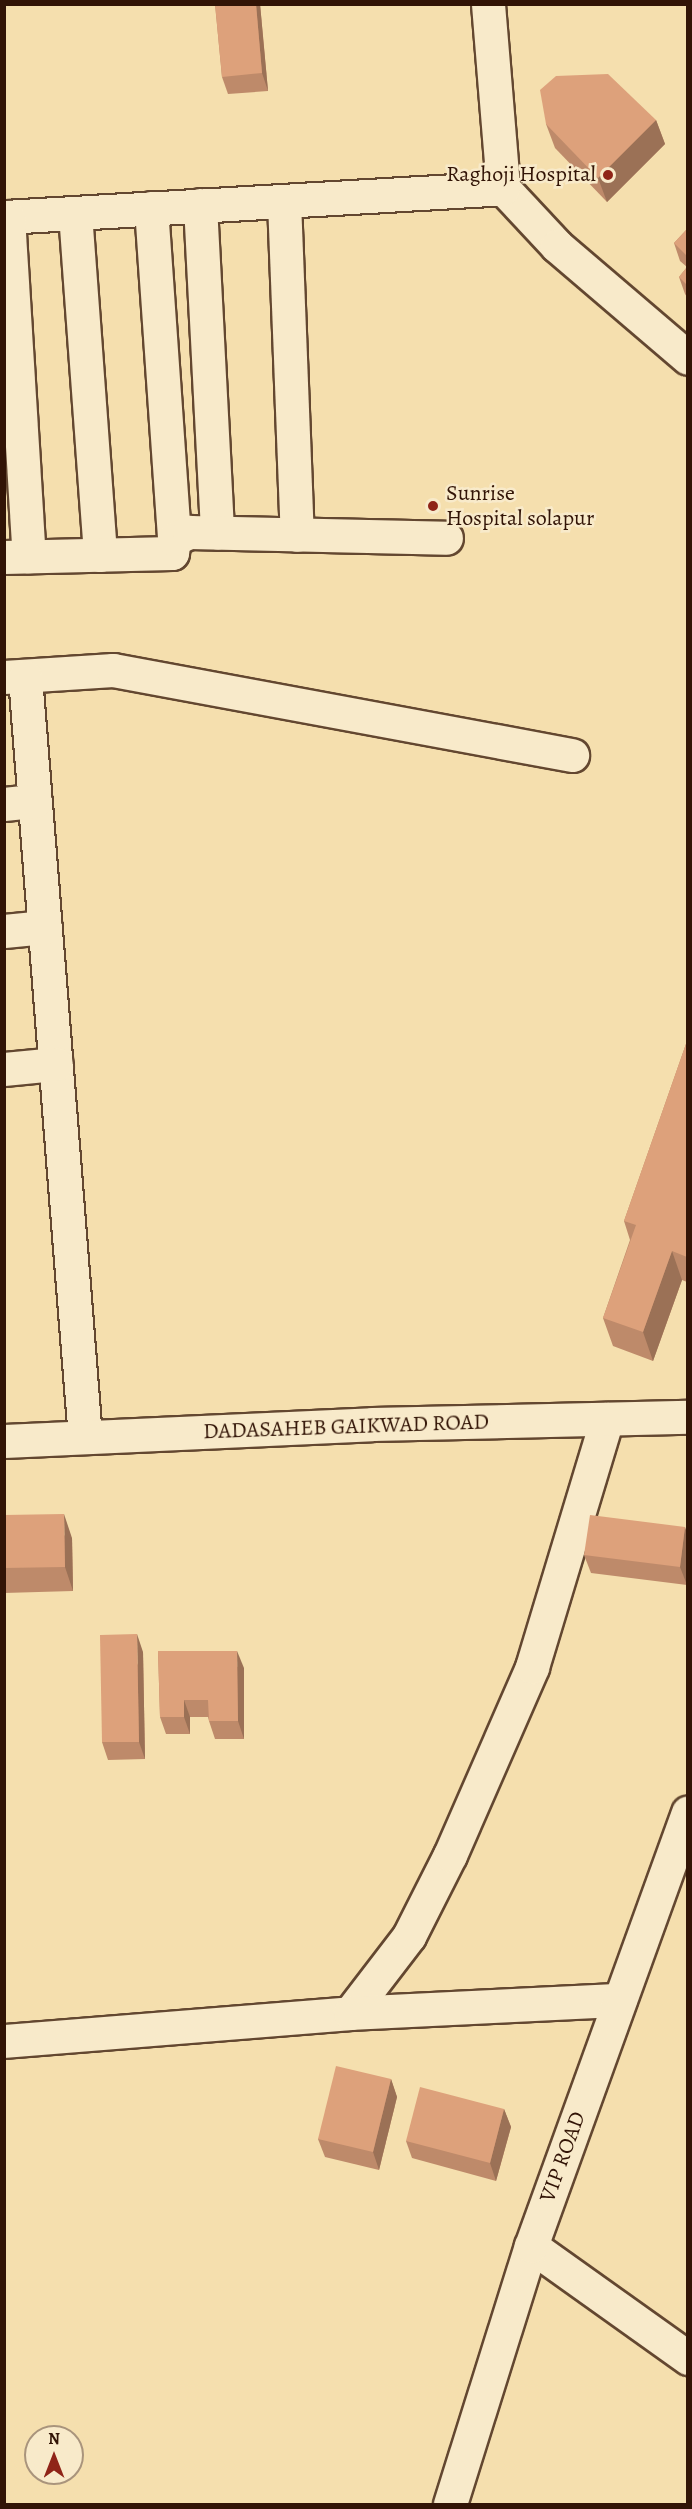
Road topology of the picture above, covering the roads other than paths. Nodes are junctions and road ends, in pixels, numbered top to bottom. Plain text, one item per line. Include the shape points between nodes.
1 (488, 4) edge
2 (503, 188) junction
3 (284, 201) junction
4 (200, 206) junction
5 (151, 208) junction
6 (75, 213) junction
7 (6, 217) edge
8 (687, 358) edge
9 (217, 533) junction
10 (297, 535) junction
11 (446, 538) dead end
12 (174, 539) junction
13 (100, 555) junction
14 (17, 557) edge
15 (15, 677) edge
16 (572, 754) dead end
17 (20, 802) edge
18 (45, 927) junction
19 (4, 931) edge
20 (56, 1064) junction
21 (4, 1069) edge
22 (687, 1417) edge
23 (607, 1419) junction
24 (85, 1437) junction
25 (4, 1441) edge
26 (687, 1813) edge
27 (620, 2000) junction
28 (350, 2013) junction
29 (4, 2041) edge
30 (531, 2246) junction
31 (687, 2358) edge
32 (458, 2499) edge

1 - 2 street
2 - 3 street
2 - 8 street via 557,246
3 - 4 street
3 - 10 street
4 - 5 street
4 - 9 street
5 - 6 street
5 - 12 street
6 - 7 street
6 - 13 street
7 - 14 street
9 - 10 street
9 - 12 street via 189,532
10 - 11 street
12 - 13 street via 172,554
13 - 14 street
15 - 16 street via 113,670
15 - 17 street
17 - 18 street
18 - 19 street
18 - 20 street
20 - 21 street
20 - 24 street
22 - 23 street, DADASAHEB GAIKWAD ROAD
23 - 24 street, DADASAHEB GAIKWAD ROAD
23 - 28 street via 532,1667 450,1855 409,1936
24 - 25 street, DADASAHEB GAIKWAD ROAD
26 - 27 street, VIP ROAD
27 - 28 street
27 - 30 street, VIP ROAD
28 - 29 street
30 - 31 street
30 - 32 street, VIP ROAD

